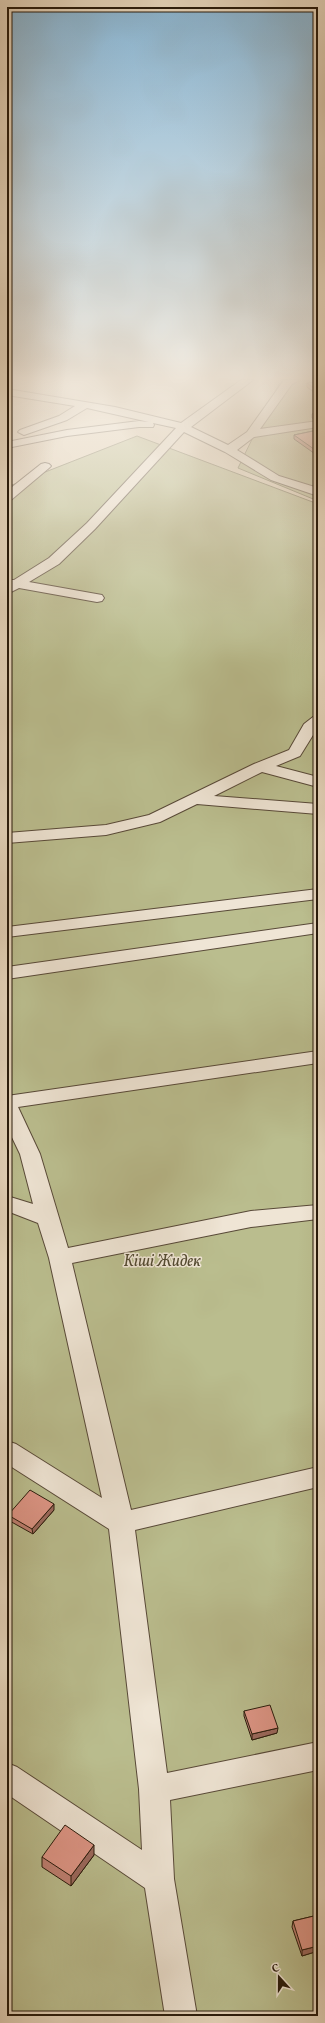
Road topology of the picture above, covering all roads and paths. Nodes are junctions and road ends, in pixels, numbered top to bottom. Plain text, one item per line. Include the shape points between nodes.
1 (35, 474) edge
2 (139, 474) edge
3 (269, 474) edge
4 (315, 489) edge
5 (7, 497) edge
6 (10, 585) edge
7 (97, 598) dead end
8 (318, 720) edge
9 (260, 767) junction
10 (318, 782) edge
11 (190, 799) junction
12 (318, 809) edge
13 (7, 838) edge
14 (318, 894) edge
15 (318, 928) edge
16 (7, 932) edge
17 (7, 973) edge
18 (318, 1058) edge
19 (7, 1102) edge
20 (7, 1106) edge
21 (7, 1203) edge
22 (318, 1212) edge
23 (47, 1218) junction
24 (60, 1258) junction
25 (7, 1451) edge
26 (318, 1478) edge
27 (121, 1523) junction
28 (318, 1756) edge
29 (7, 1777) edge
30 (154, 1789) junction
31 (159, 1879) junction
32 (181, 2016) edge

1 - 5 street
2 - 6 street via 54,561
3 - 4 street
6 - 7 street
8 - 9 street via 309,727 295,753
9 - 10 street
9 - 11 street
11 - 12 street
11 - 13 street via 154,819 106,830
14 - 16 street
15 - 17 street
18 - 19 street
20 - 23 street via 30,1154
21 - 23 street
22 - 24 street via 251,1219
23 - 24 street
24 - 27 street
25 - 27 street
26 - 27 street
27 - 30 street
28 - 30 street
29 - 31 street
30 - 31 street
31 - 32 street

